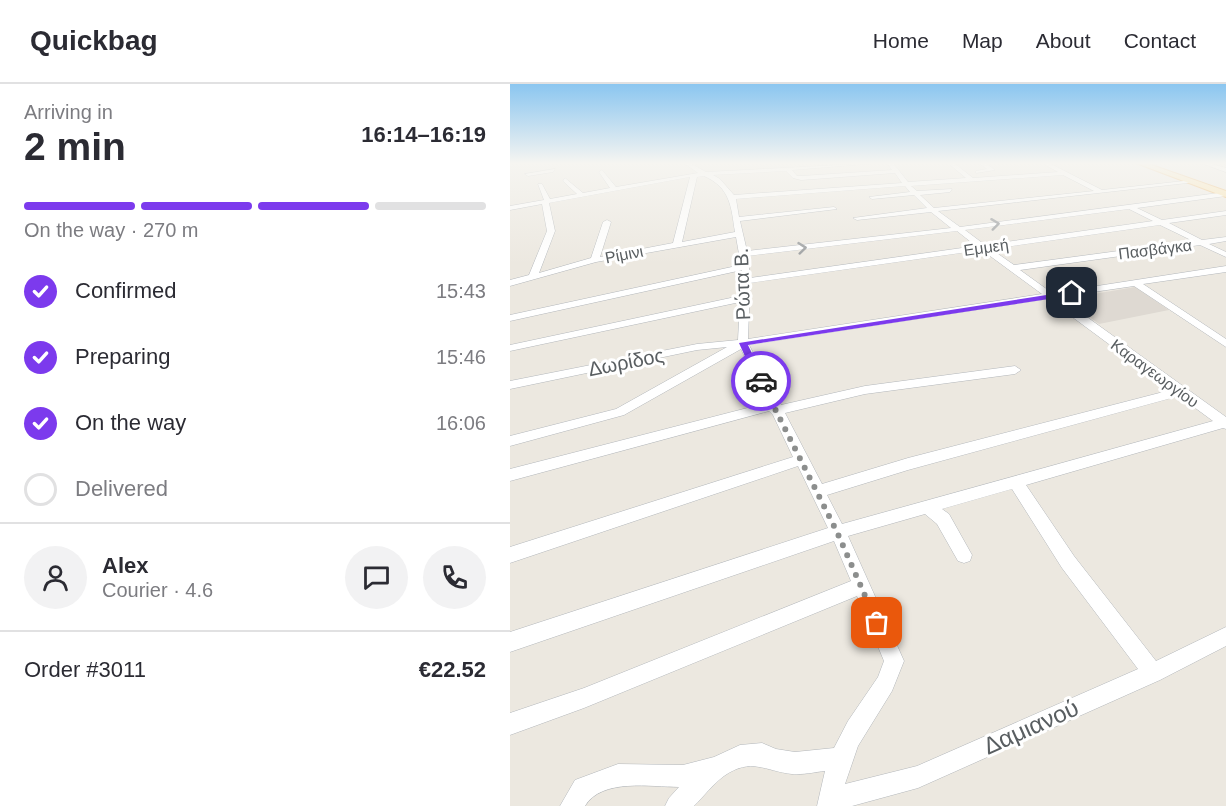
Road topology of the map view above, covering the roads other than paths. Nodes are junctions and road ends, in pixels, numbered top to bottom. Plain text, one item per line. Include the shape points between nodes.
1 (545, 197) edge
2 (572, 197) edge
3 (689, 197) edge
4 (732, 197) joint
5 (738, 197) edge
6 (872, 197) dead end
7 (875, 197) edge
8 (919, 197) edge
9 (1055, 197) edge
10 (1201, 197) edge
11 (547, 201) junction
12 (1120, 202) dead end
13 (785, 206) dead end
14 (1131, 207) junction
15 (510, 208) edge
16 (834, 209) dead end
17 (932, 210) junction
18 (1226, 213) edge
19 (789, 214) junction
20 (857, 218) dead end
21 (737, 219) junction
22 (607, 222) dead end
23 (1163, 223) junction
24 (959, 228) junction
25 (739, 234) junction
26 (1226, 239) edge
27 (1202, 243) junction
28 (677, 245) junction
29 (983, 247) junction
30 (744, 254) junction
31 (1226, 255) edge
32 (595, 260) junction
33 (746, 267) junction
34 (1013, 268) junction
35 (1226, 269) edge
36 (533, 276) junction
37 (746, 281) junction
38 (1134, 282) junction
39 (510, 283) edge
40 (1052, 297) junction
41 (745, 298) junction
42 (510, 318) edge
43 (743, 343) junction
44 (1226, 344) edge
45 (510, 348) edge
46 (1015, 370) dead end
47 (510, 385) edge
48 (1180, 392) junction
49 (774, 409) junction
50 (1225, 423) edge
51 (510, 441) edge
52 (800, 460) junction
53 (510, 475) edge
54 (1015, 481) junction
55 (817, 492) junction
56 (927, 507) junction
57 (837, 532) junction
58 (510, 555) edge
59 (964, 555) dead end
60 (861, 586) junction
61 (1226, 636) edge
62 (510, 642) edge
63 (1153, 674) junction
64 (510, 724) edge
65 (839, 759) junction
66 (716, 768) junction
67 (830, 803) edge
68 (572, 806) edge
69 (677, 806) edge

1 - 11 street
2 - 11 street
3 - 28 street
4 - 5 street
4 - 21 street, Ρώτα Β.
6 - 7 street
8 - 17 street, Καραγεωργίου
9 - 17 street
10 - 14 street
11 - 15 street
11 - 36 street via 551,231
12 - 14 street
13 - 19 street
14 - 23 street
24 -> 14 street
16 - 19 street
17 - 20 street
17 - 24 street, Καραγεωργίου
18 - 23 street, Εμμεή
19 - 21 street
21 - 25 street, Ρώτα Β.
22 - 32 street
23 - 27 street
23 - 29 street, Εμμεή
24 - 29 street, Καραγεωργίου
30 -> 24 street
25 - 28 street, Ρίμινι
25 - 30 street, Ρώτα Β.
26 - 27 street, Πασβάγκα
27 - 31 street
27 - 34 street, Πασβάγκα
28 - 32 street, Ρίμινι
29 - 34 street, Καραγεωργίου
29 - 37 street, Εμμεή
30 - 33 street, Ρώτα Β.
32 - 36 street, Ρίμινι
33 - 37 street, Ρώτα Β.
33 - 42 street
34 - 40 street, Καραγεωργίου
35 - 38 street, Δωρίδος
36 - 39 street, Ρίμινι
37 - 41 street, Ρώτα Β.
38 - 40 street, Δωρίδος
38 - 44 street
40 - 43 street, Δωρίδος
40 - 48 street, Καραγεωργίου
41 - 43 street, Ρώτα Β.
41 - 45 street
43 - 47 street, Δωρίδος via 697,347
43 - 49 street, Ρώτα Β.
43 - 51 street via 620,412
46 - 49 street via 866,390
48 - 50 street, Καραγεωργίου
48 - 55 street
49 - 52 street, Ρώτα Β.
49 - 53 street
50 - 54 street
52 - 55 street, Ρώτα Β.
52 - 58 street
54 - 56 street
54 - 63 street via 1068,562
55 - 57 street, Ρώτα Β.
56 - 57 street
56 - 59 street via 943,519
57 - 60 street, Ρώτα Β.
57 - 62 street
60 - 64 street
60 - 65 street, Ρώτα Β. via 894,660 890,678
61 - 63 street, Δαμιανού
63 - 67 street, Δαμιανού via 918,777
65 - 66 street via 795,763 762,754 740,756
65 - 67 street
66 - 68 street via 683,776 618,775 583,788
66 - 69 street

